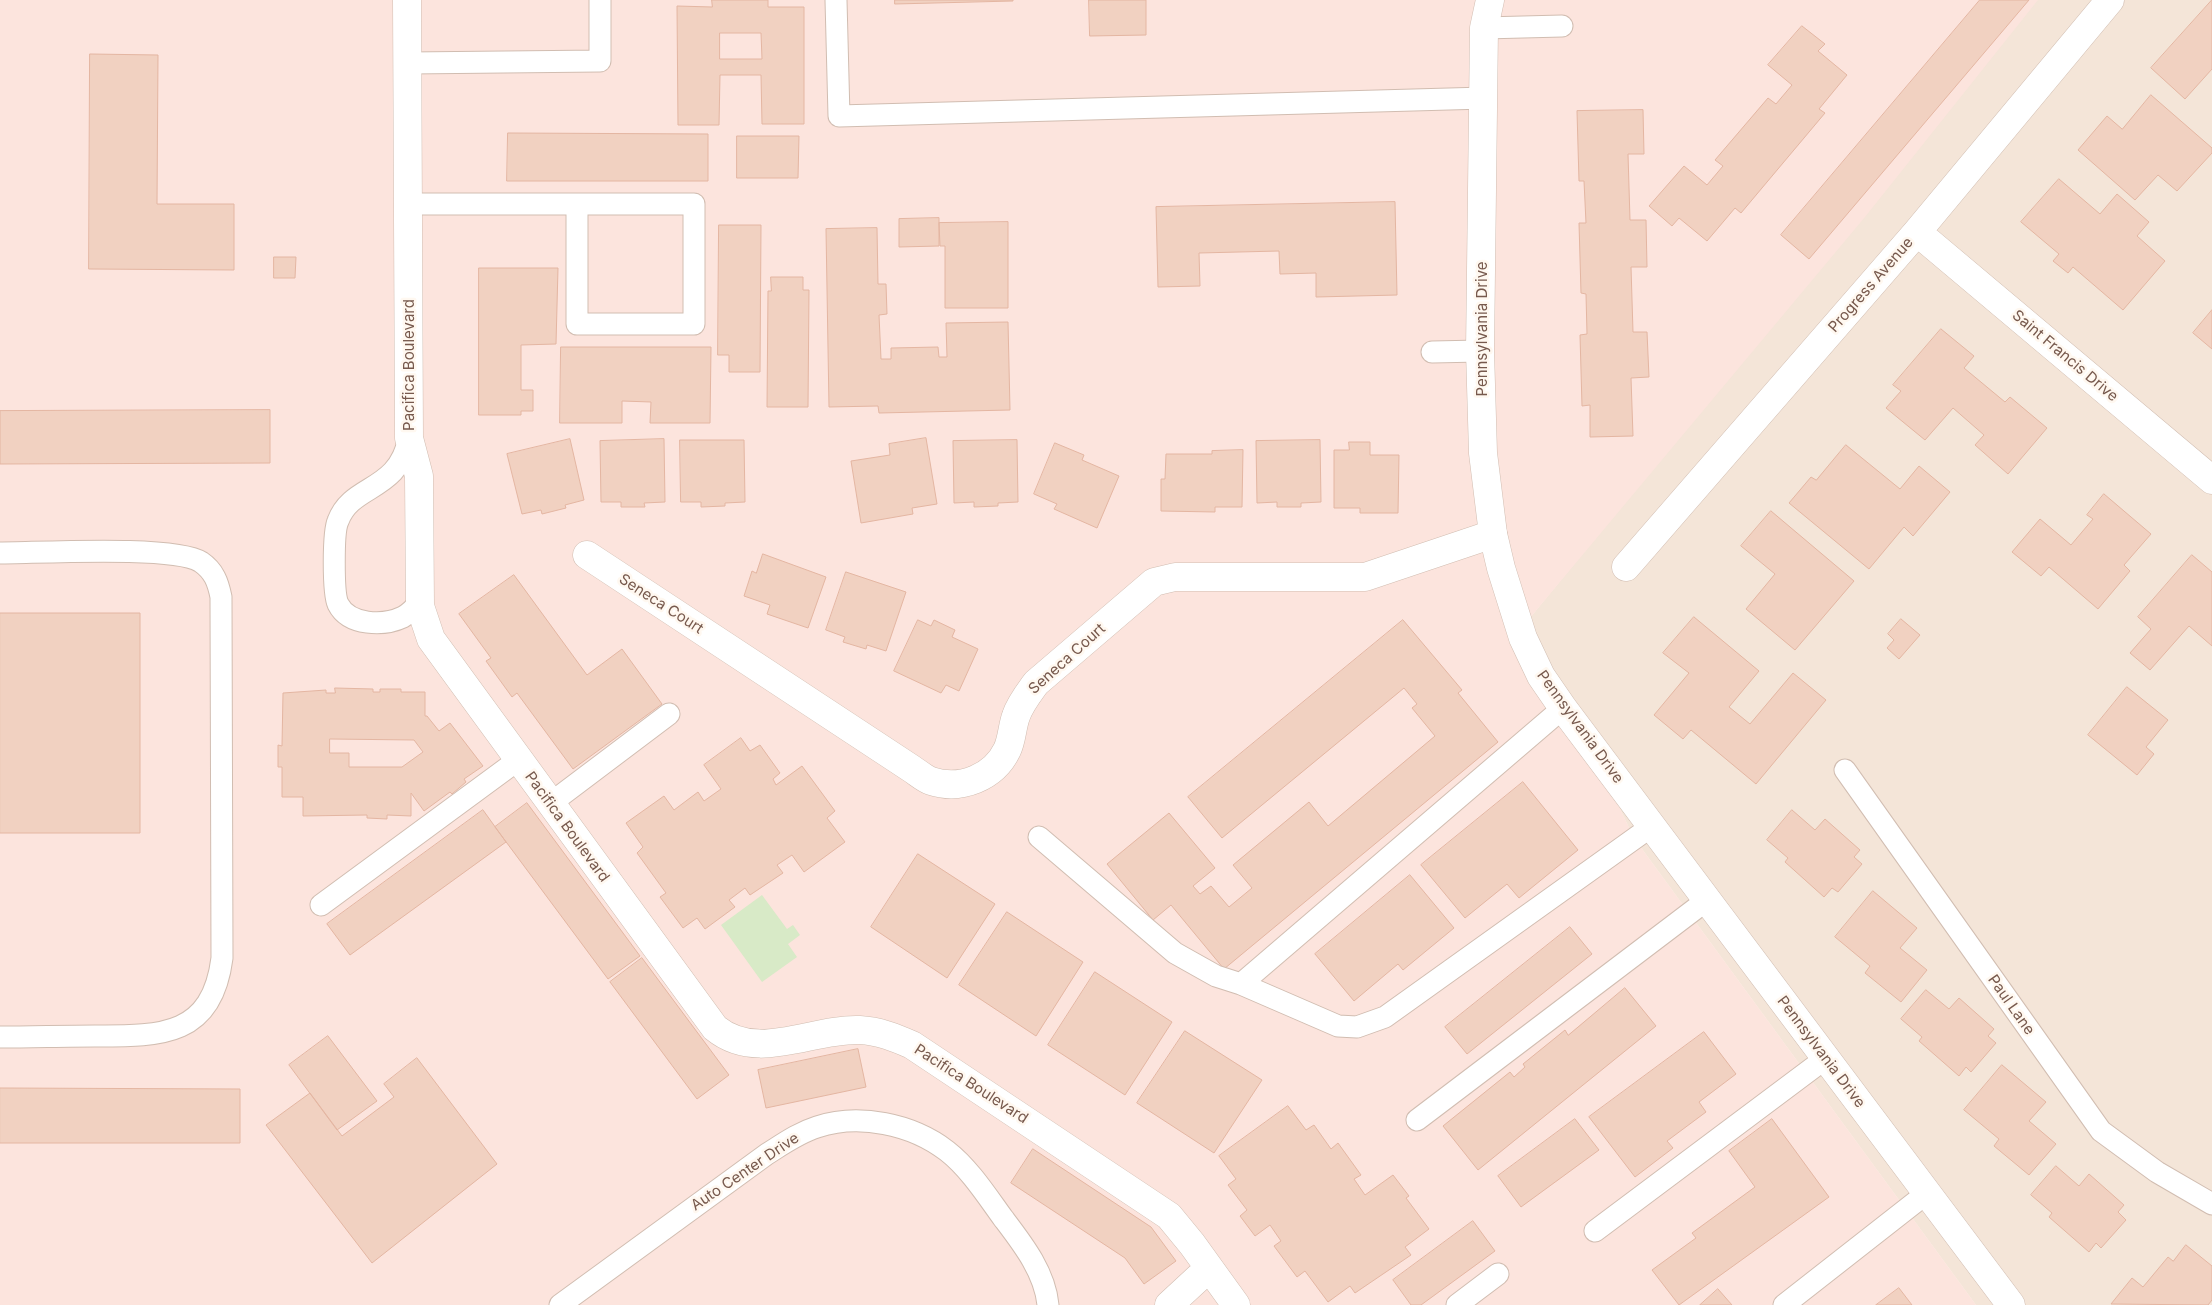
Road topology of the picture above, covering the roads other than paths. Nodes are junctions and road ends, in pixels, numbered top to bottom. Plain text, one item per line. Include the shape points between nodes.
1 (408, 0) edge
2 (600, 0) edge
3 (836, 0) edge
4 (1476, 0) edge
5 (1490, 0) edge
6 (2110, 0) edge
7 (1562, 26) dead end
8 (1484, 28) junction
9 (409, 63) junction
10 (1485, 98) junction
11 (409, 204) junction
12 (577, 204) junction
13 (1917, 232) junction
14 (1480, 351) junction
15 (1432, 352) dead end
16 (409, 438) junction
17 (2212, 480) edge
18 (1493, 534) junction
19 (0, 553) edge
20 (587, 555) dead end
21 (1626, 567) dead end
22 (420, 601) junction
23 (387, 621) junction
24 (431, 639) junction
25 (1563, 708) junction
26 (670, 714) dead end
27 (518, 760) junction
28 (1845, 770) dead end
29 (551, 803) junction
30 (1652, 826) junction
31 (1038, 837) dead end
32 (1708, 900) junction
33 (320, 905) dead end
34 (1241, 984) junction
35 (0, 1037) edge
36 (1826, 1058) junction
37 (1417, 1120) dead end
38 (1926, 1193) junction
39 (2212, 1204) edge
40 (1595, 1231) dead end
41 (1209, 1268) junction
42 (1498, 1274) dead end
43 (560, 1305) edge
44 (1048, 1305) edge
45 (1169, 1305) edge
46 (1236, 1305) edge
47 (1457, 1305) edge
48 (1784, 1305) edge
49 (2011, 1305) edge

1 - 9 street, Pacifica Boulevard
2 - 9 lane via 600,61
3 - 10 lane via 839,116
4 - 8 street, Pennsylvania Drive
5 - 8 street, Pennsylvania Drive
6 - 13 street, Progress Avenue
7 - 8 lane
8 - 10 street, Pennsylvania Drive
9 - 11 street, Pacifica Boulevard
10 - 14 street, Pennsylvania Drive
11 - 12 lane
11 - 16 street, Pacifica Boulevard
12 - 12 lane via 694,204 694,324 576,324
13 - 17 street, Saint Francis Drive
13 - 21 street, Progress Avenue
14 - 15 lane
14 - 18 street, Pennsylvania Drive via 1483,453
16 - 22 street, Pacifica Boulevard via 419,481
16 - 23 lane via 407,450 397,468 346,507 335,533 336,597 339,605 359,620
18 - 20 street, Seneca Court via 1365,577 1175,577 1154,582 1036,683 1016,715 1008,748 985,776 968,782 949,783 932,781 912,769
18 - 25 street, Pennsylvania Drive via 1523,638 1541,676
19 - 35 lane via 168,553 200,562 219,583 222,958 219,981 211,1000 182,1026 136,1036
22 - 23 lane via 411,612
22 - 24 street, Pacifica Boulevard
23 - 24 lane via 409,624
24 - 27 street, Pacifica Boulevard
25 - 30 street, Pennsylvania Drive
25 - 34 lane
26 - 29 lane
27 - 29 street, Pacifica Boulevard
27 - 33 lane
28 - 39 lane, Paul Lane via 2101,1132 2157,1172
29 - 41 street, Pacifica Boulevard via 715,1028 725,1036 735,1041 764,1044 860,1030 877,1032 912,1045 1169,1216
30 - 32 street, Pennsylvania Drive
30 - 34 lane via 1373,1023 1356,1027 1338,1026
31 - 34 lane via 1175,953 1216,976
32 - 36 street, Pennsylvania Drive
32 - 37 lane
36 - 38 street, Pennsylvania Drive
36 - 40 lane
38 - 48 lane
38 - 49 street, Pennsylvania Drive
41 - 45 street
41 - 46 street, Pacifica Boulevard
42 - 47 lane
43 - 44 lane, Auto Center Drive via 797,1135 841,1122 863,1122 908,1130 948,1152 1021,1242 1035,1264

